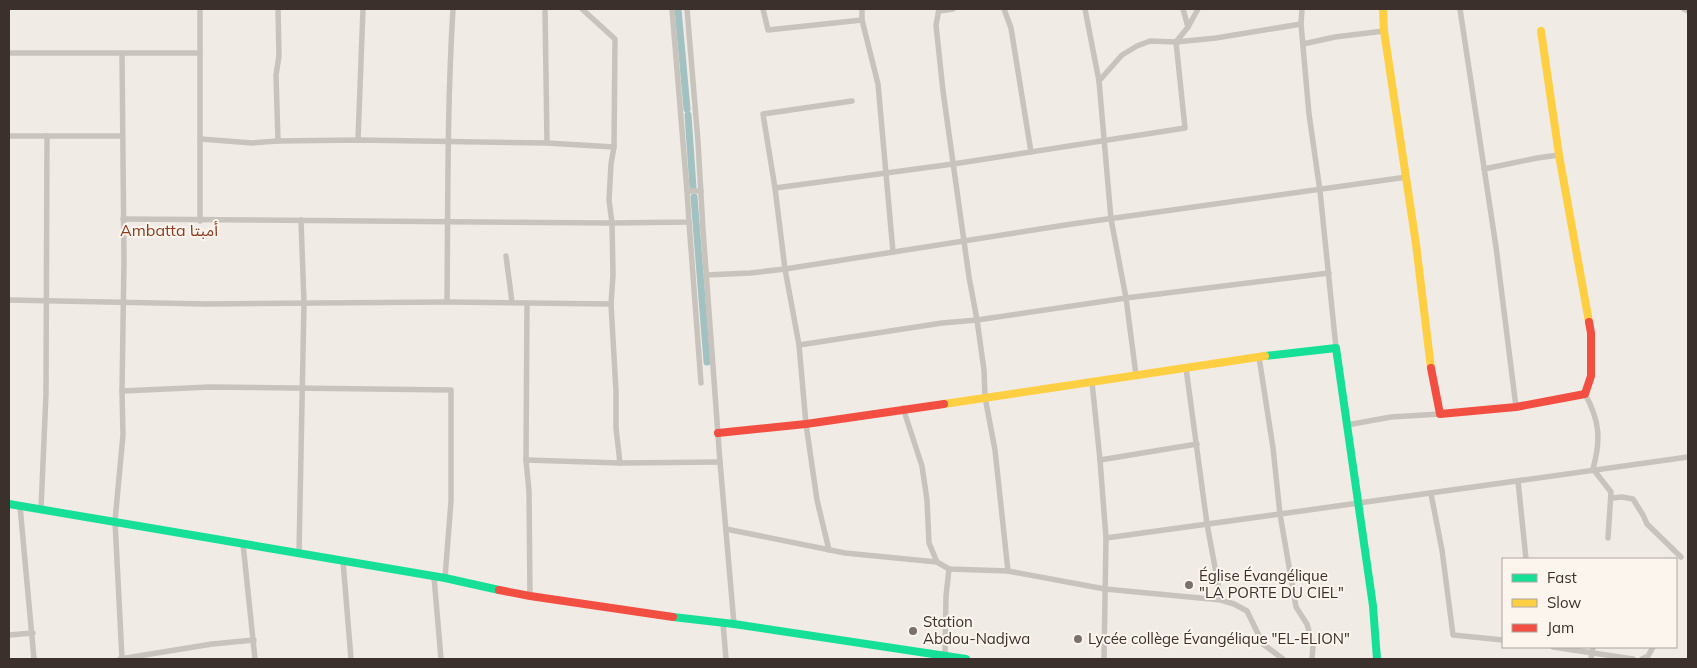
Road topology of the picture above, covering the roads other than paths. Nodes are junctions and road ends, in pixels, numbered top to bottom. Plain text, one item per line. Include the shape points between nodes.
1 (200, 9) edge
2 (278, 9) edge
3 (363, 9) edge
4 (453, 9) edge
5 (545, 9) edge
6 (582, 9) edge
7 (672, 9) edge
8 (687, 9) edge
9 (762, 9) edge
10 (862, 9) edge
11 (953, 9) edge
12 (1004, 9) edge
13 (1085, 9) edge
14 (1183, 9) edge
15 (1198, 9) edge
16 (1302, 9) edge
17 (1383, 9) edge
18 (1460, 9) edge
19 (1684, 9) edge
20 (939, 10) edge
21 (1688, 11) edge
22 (862, 20) junction
23 (1301, 24) junction
24 (1188, 27) junction
25 (1384, 31) junction
26 (1541, 32) dead end
27 (1176, 42) junction
28 (1303, 44) junction
29 (9, 53) edge
30 (200, 53) junction
31 (122, 54) junction
32 (1099, 81) junction
33 (852, 101) dead end
34 (9, 136) edge
35 (47, 136) junction
36 (122, 136) junction
37 (201, 139) junction
38 (358, 140) junction
39 (1105, 140) junction
40 (278, 141) junction
41 (448, 141) junction
42 (547, 143) junction
43 (614, 147) junction
44 (1031, 152) junction
45 (1559, 155) junction
46 (952, 164) junction
47 (1484, 169) junction
48 (886, 173) junction
49 (1407, 177) junction
50 (775, 188) junction
51 (701, 191) junction
52 (1320, 191) junction
53 (687, 192) junction
54 (123, 219) junction
55 (1111, 219) junction
56 (301, 220) junction
57 (200, 221) junction
58 (448, 221) junction
59 (689, 222) junction
60 (612, 224) junction
61 (964, 241) junction
62 (893, 252) junction
63 (506, 256) dead end
64 (785, 269) junction
65 (1328, 273) junction
66 (706, 274) junction
67 (1126, 298) junction
68 (9, 300) edge
69 (47, 300) junction
70 (124, 302) junction
71 (447, 302) junction
72 (512, 302) junction
73 (527, 302) junction
74 (304, 303) junction
75 (611, 304) junction
76 (977, 320) junction
77 (799, 345) junction
78 (1336, 348) junction
79 (1260, 357) junction
80 (1186, 368) junction
81 (1136, 375) junction
82 (1092, 382) junction
83 (701, 383) dead end
84 (301, 389) junction
85 (122, 392) junction
86 (1585, 394) junction
87 (985, 396) junction
88 (1516, 407) junction
89 (903, 408) junction
90 (1440, 414) junction
91 (806, 424) junction
92 (1347, 425) junction
93 (718, 433) junction
94 (1197, 444) junction
95 (1688, 457) edge
96 (526, 460) junction
97 (1100, 460) junction
98 (720, 462) junction
99 (620, 463) junction
100 (1593, 469) junction
101 (1518, 481) junction
102 (1431, 494) junction
103 (1612, 498) junction
104 (1359, 502) junction
105 (9, 504) edge
106 (20, 506) junction
107 (41, 509) junction
108 (1280, 514) junction
109 (115, 521) junction
110 (1207, 524) junction
111 (726, 529) junction
112 (1106, 538) junction
113 (1608, 538) dead end
114 (243, 544) junction
115 (829, 550) junction
116 (299, 553) junction
117 (1681, 557) dead end
118 (1526, 558) edge
119 (343, 561) junction
120 (937, 562) junction
121 (949, 570) junction
122 (1008, 572) junction
123 (434, 577) junction
124 (445, 578) junction
125 (1104, 588) junction
126 (530, 596) junction
127 (1221, 600) junction
128 (723, 623) junction
129 (734, 624) junction
130 (33, 633) junction
131 (9, 635) edge
132 (254, 640) junction
133 (1502, 640) edge
134 (1560, 648) edge
135 (1652, 648) edge
136 (1592, 653) edge
137 (945, 656) junction
138 (929, 657) edge
139 (34, 659) edge
140 (121, 659) edge
141 (256, 659) edge
142 (351, 659) edge
143 (441, 659) edge
144 (726, 659) edge
145 (966, 659) edge
146 (1104, 659) edge
147 (1283, 659) edge
148 (1312, 659) edge
149 (1377, 659) edge
150 (1633, 659) edge
151 (1642, 659) edge

1 - 30 street
2 - 40 street
3 - 38 street
4 - 41 street
5 - 42 street
6 - 43 street via 615,39
7 - 53 street
8 - 51 street
9 - 22 street via 768,30
10 - 22 street
11 - 20 street
12 - 44 street via 1011,28
13 - 32 street
14 - 24 street
15 - 24 street
16 - 23 street
17 - 25 street
18 - 47 street
19 - 21 street
20 - 46 street via 936,24
22 - 48 street via 878,84
23 - 27 street
23 - 28 street
24 - 27 street
25 - 28 street via 1335,36
25 - 49 street
26 - 45 street
27 - 32 street via 1150,41 1137,46 1122,55
27 - 39 street via 1185,128
28 - 52 street
29 - 31 street
30 - 31 street
30 - 37 street
31 - 36 street
32 - 39 street
33 - 50 street via 763,114
34 - 35 street
35 - 36 street
35 - 69 street
36 - 54 street
37 - 40 street via 252,143
37 - 57 street
38 - 40 street
38 - 41 street
39 - 44 street
39 - 55 street
41 - 42 street
41 - 58 street
42 - 43 street
43 - 60 street via 610,164
44 - 46 street
45 - 47 street
45 - 86 street via 1591,333 1591,376
46 - 48 street
46 - 61 street
47 - 88 street
48 - 50 street
48 - 62 street
49 - 52 street
49 - 90 street
50 - 64 street
51 - 53 street
51 - 66 street
52 - 55 street
52 - 65 street
53 - 59 street
54 - 57 street
54 - 70 street
55 - 61 street
55 - 67 street
56 - 57 street
56 - 58 street
56 - 74 street
58 - 60 street
58 - 71 street
59 - 60 street
59 - 83 street
60 - 75 street
61 - 62 street
61 - 76 street
62 - 64 street
63 - 72 street
64 - 66 street
64 - 77 street
65 - 67 street
65 - 78 street
66 - 93 street
67 - 76 street
67 - 81 street
68 - 69 street
69 - 70 street
69 - 107 street
70 - 74 street
70 - 85 street
71 - 72 street
71 - 74 street
72 - 73 street
73 - 75 street
73 - 96 street
74 - 84 street
75 - 99 street
76 - 77 street via 942,322
76 - 87 street
77 - 91 street
78 - 79 street
78 - 92 street
79 - 80 street
79 - 108 street
80 - 81 street
80 - 94 street
81 - 82 street
82 - 87 street
82 - 97 street
84 - 85 street via 210,387
84 - 116 street
84 - 124 street via 452,390 451,501
85 - 109 street via 123,435
86 - 88 street
86 - 100 street via 1594,410 1599,431
87 - 89 street
87 - 122 street via 995,450
88 - 90 street
89 - 91 street
89 - 120 street via 922,466 929,543
90 - 92 street via 1391,417
91 - 93 street
91 - 115 street via 817,500
92 - 104 street
93 - 98 street
94 - 97 street
94 - 110 street
95 - 100 street
96 - 99 street
96 - 126 street
97 - 112 street
98 - 99 street
98 - 111 street
100 - 101 street
100 - 103 street
101 - 102 street
101 - 118 street
102 - 104 street
102 - 133 street via 1453,635
103 - 113 street
103 - 117 street via 1633,499 1647,524
104 - 108 street
104 - 149 street via 1374,606
105 - 106 street
106 - 107 street
106 - 130 street
107 - 109 street
108 - 110 street
108 - 148 street via 1296,607 1308,624
109 - 114 street
109 - 140 street
110 - 112 street
110 - 127 street
111 - 115 street
111 - 129 street
112 - 125 street
114 - 116 street
114 - 132 street
115 - 120 street
116 - 119 street
119 - 123 street
119 - 142 street
120 - 121 street
121 - 122 street
121 - 137 street
122 - 125 street
123 - 124 street
123 - 143 street
124 - 126 street
125 - 127 street
125 - 146 street
126 - 128 street
127 - 147 street via 1247,611 1263,644
128 - 129 street
128 - 144 street
129 - 138 street
130 - 131 street
130 - 139 street
132 - 140 street
132 - 141 street
134 - 136 street
135 - 151 street via 1648,656
136 - 150 street
137 - 138 street
137 - 145 street

